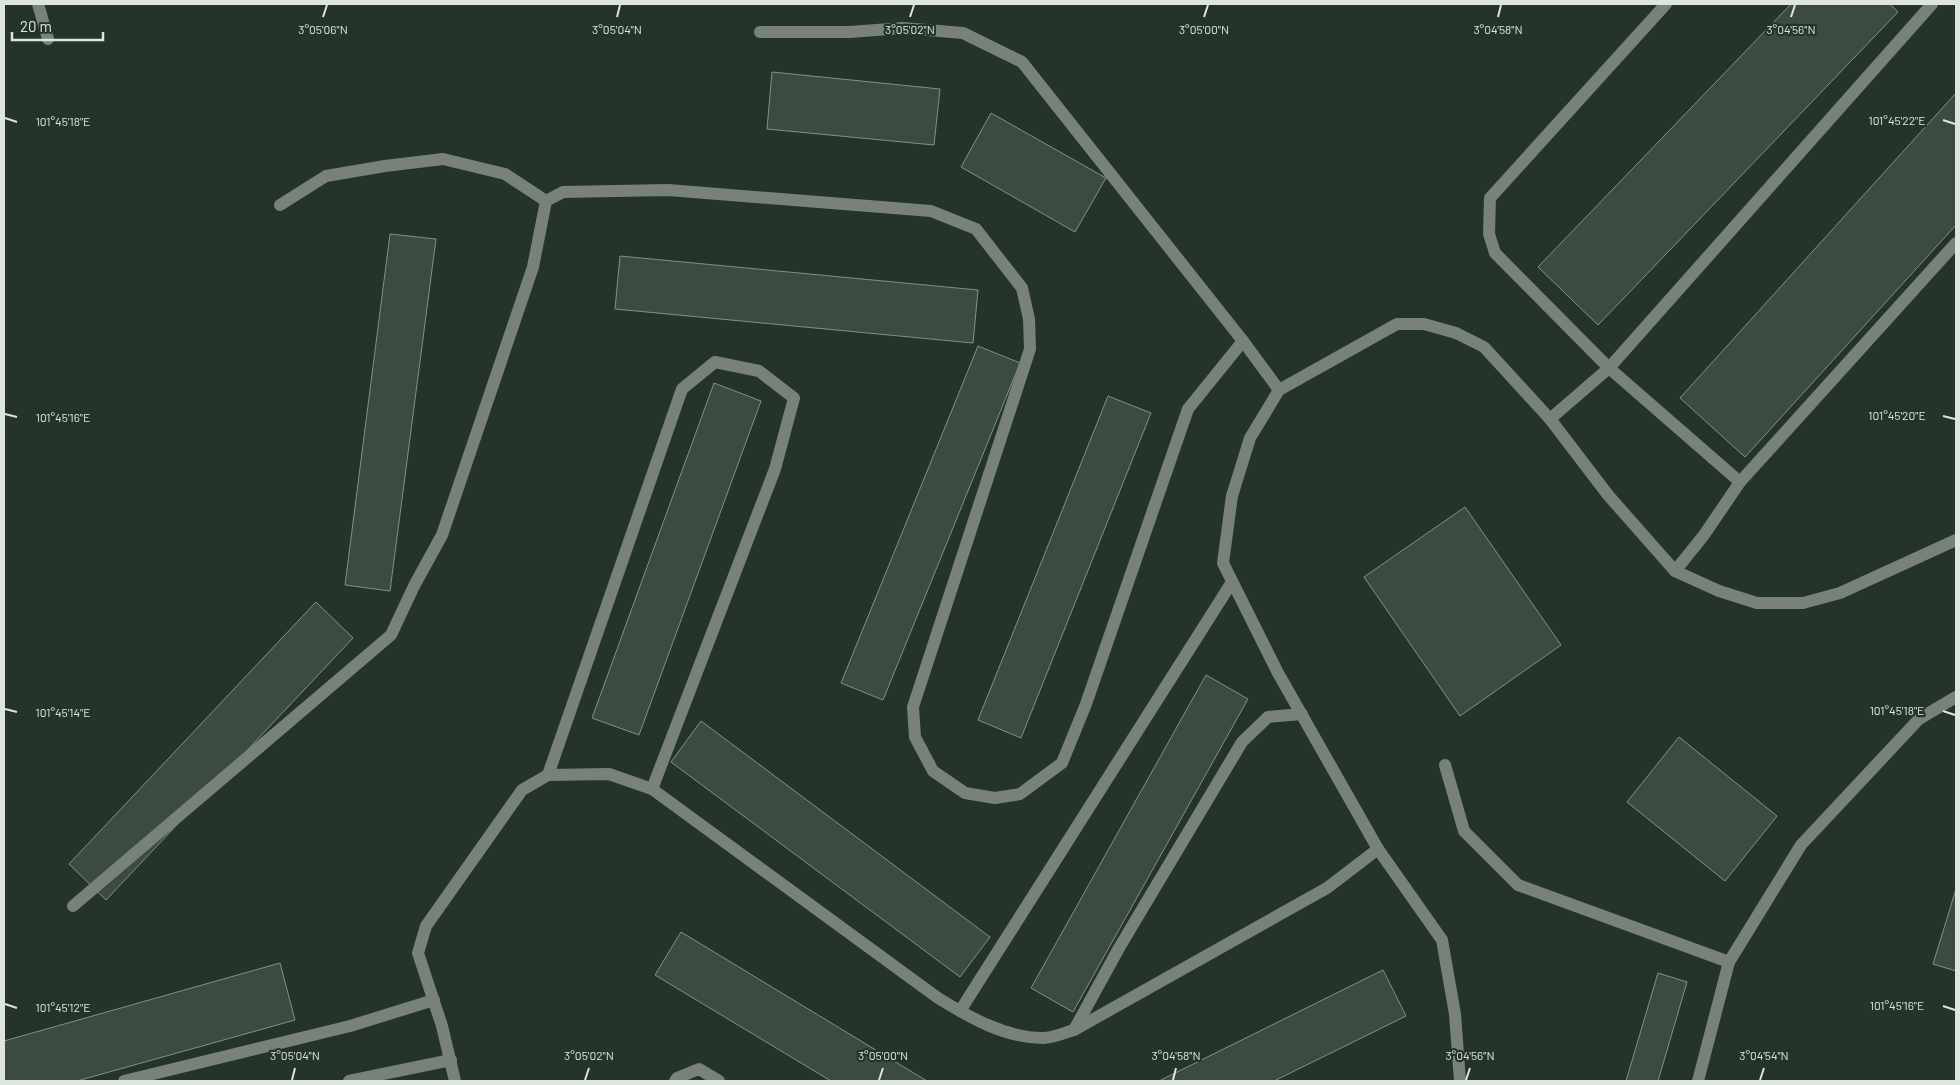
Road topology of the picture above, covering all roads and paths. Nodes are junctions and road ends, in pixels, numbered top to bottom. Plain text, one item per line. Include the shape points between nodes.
1 (38, 4) edge
2 (1666, 4) edge
3 (1932, 4) edge
4 (760, 32) dead end
5 (48, 39) dead end
6 (546, 201) junction
7 (280, 205) dead end
8 (1956, 243) edge
9 (1243, 341) junction
10 (1609, 368) junction
11 (1279, 390) junction
12 (1550, 419) junction
13 (1740, 482) junction
14 (1956, 540) edge
15 (1675, 571) junction
16 (1232, 582) junction
17 (1956, 697) edge
18 (1302, 714) junction
19 (1446, 765) dead end
20 (548, 775) junction
21 (652, 789) junction
22 (1378, 849) junction
23 (73, 906) dead end
24 (1729, 962) junction
25 (434, 1000) junction
26 (960, 1011) junction
27 (1074, 1030) junction
28 (451, 1060) junction
29 (124, 1081) edge
30 (350, 1081) edge
31 (455, 1081) edge
32 (674, 1081) edge
33 (719, 1081) edge
34 (1460, 1081) edge
35 (1698, 1081) edge

1 - 5 street
2 - 10 street via 1490,198 1490,234 1495,253
3 - 10 street
4 - 9 street via 850,32 903,28 963,33 1022,62
6 - 7 street via 505,174 443,159 326,176
6 - 9 street via 563,192 668,190 931,211 976,229 1022,288 1029,319 1030,349 913,707 915,737 933,771 966,792 975,794 995,798 1020,794 1062,763 1086,704 1188,410
6 - 23 street via 534,267 442,535 391,635
8 - 13 street
9 - 11 street
10 - 12 street
10 - 13 street
11 - 12 street via 1397,324 1424,324 1456,333 1484,347
11 - 16 street via 1250,438 1232,496 1223,563
12 - 15 street via 1608,495
13 - 15 street
14 - 15 street via 1840,593 1803,603 1757,603 1718,591
16 - 18 street
16 - 26 street
17 - 24 street via 1919,719 1801,846
18 - 22 street
18 - 27 street via 1268,717 1242,742
19 - 24 street via 1464,831 1518,886
20 - 21 street via 608,774
20 - 21 street via 682,389 715,362 759,371 794,398 775,469
20 - 25 street via 522,790 426,926 418,953
21 - 26 street
22 - 27 street via 1327,888
22 - 34 street via 1442,940 1455,1014
24 - 35 street
25 - 28 street
25 - 29 street via 350,1026
26 - 27 street via 1007,1033 1045,1038
28 - 30 street
28 - 31 street
32 - 33 street via 699,1069

